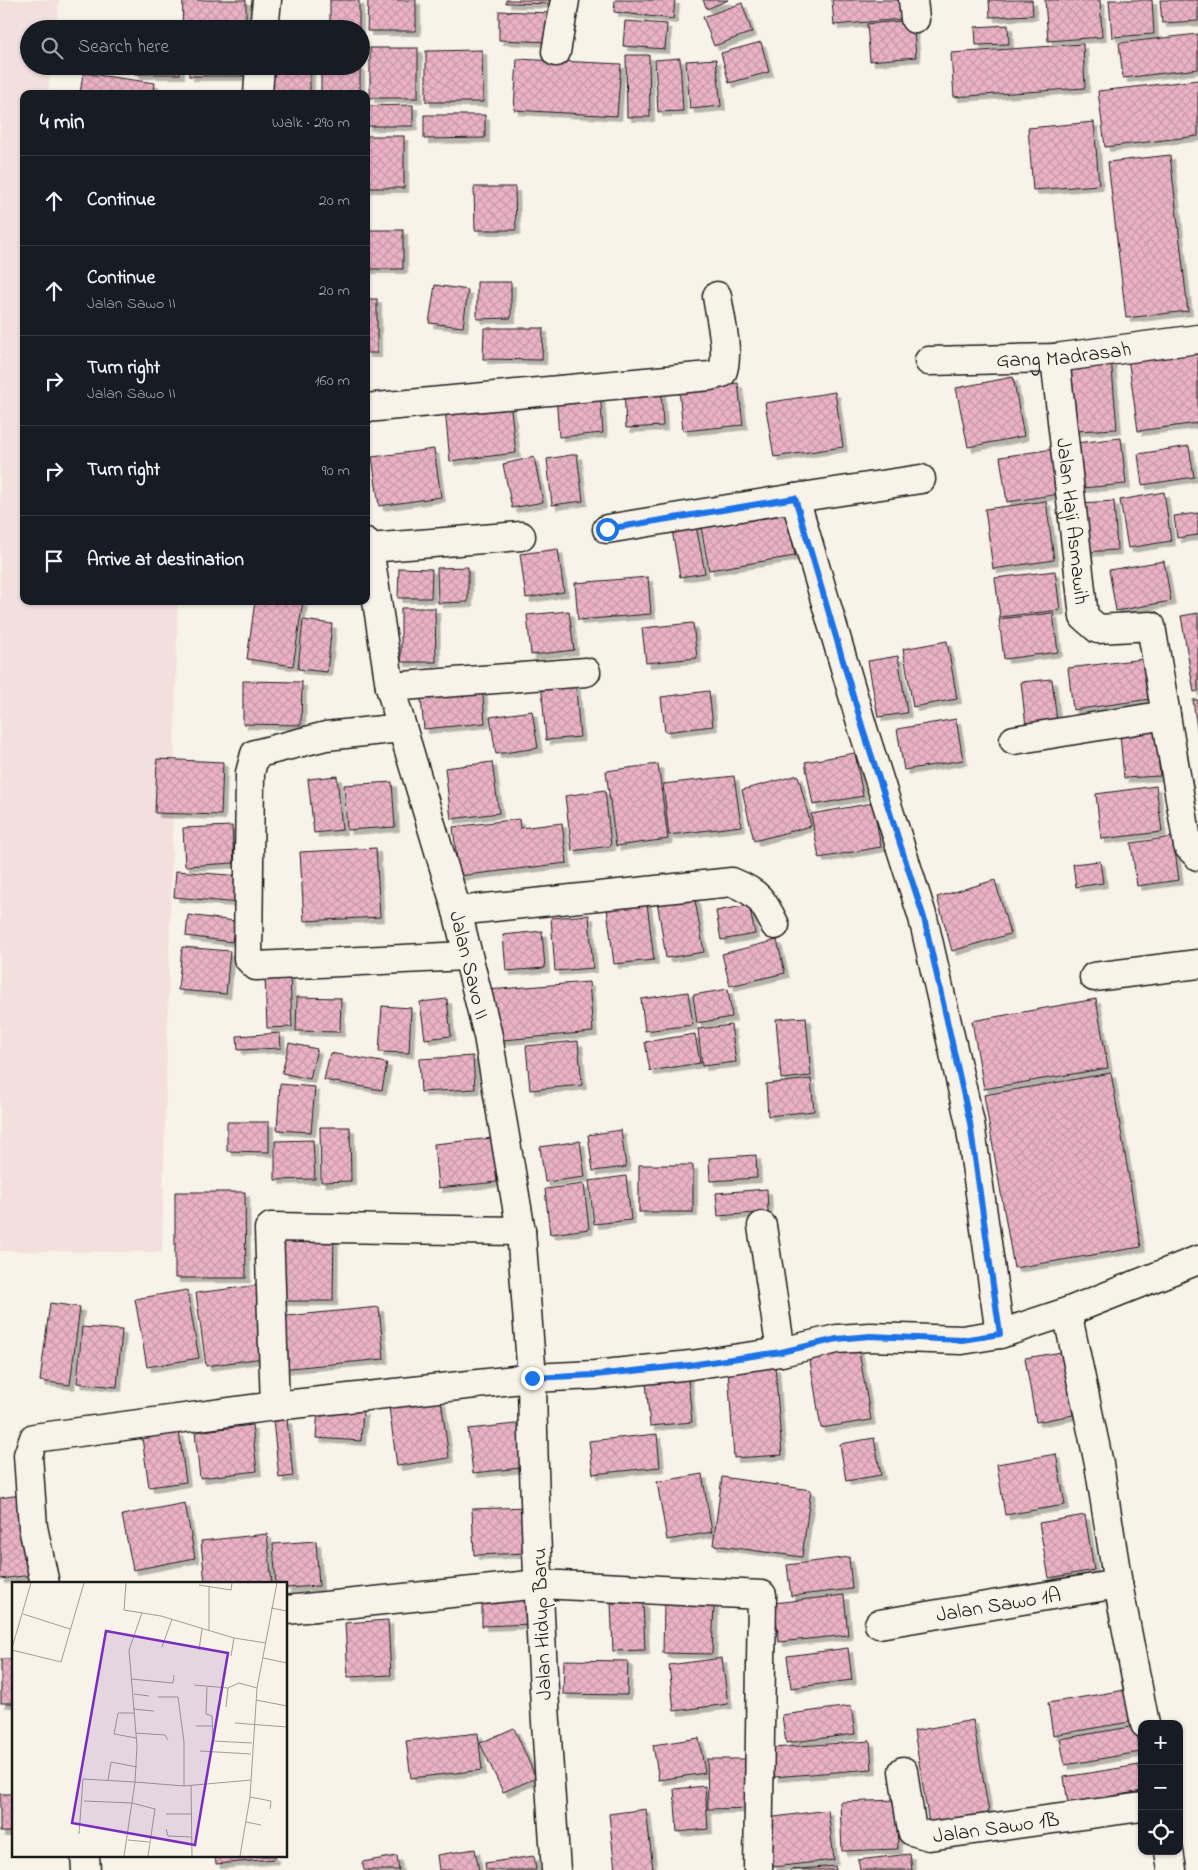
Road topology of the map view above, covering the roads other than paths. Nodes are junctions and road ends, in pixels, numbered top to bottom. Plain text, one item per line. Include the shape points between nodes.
1 (267, 0) edge
2 (565, 0) edge
3 (265, 20) edge
4 (556, 52) dead end
5 (259, 75) edge
6 (258, 90) edge
7 (717, 296) dead end
8 (1198, 338) edge
9 (1055, 358) junction
10 (929, 361) dead end
11 (370, 408) edge
12 (921, 479) dead end
13 (795, 498) junction
14 (607, 529) dead end
15 (521, 536) dead end
16 (370, 545) edge
17 (370, 558) edge
18 (586, 672) dead end
19 (390, 687) junction
20 (1166, 714) junction
21 (401, 728) junction
22 (1014, 740) dead end
23 (1198, 856) edge
24 (457, 911) junction
25 (775, 925) dead end
26 (466, 956) junction
27 (1198, 964) edge
28 (1094, 976) dead end
29 (762, 1226) dead end
30 (521, 1231) junction
31 (1198, 1260) edge
32 (1067, 1312) junction
33 (1000, 1334) junction
34 (781, 1352) junction
35 (523, 1379) junction
36 (275, 1406) junction
37 (44, 1582) edge
38 (540, 1584) junction
39 (1118, 1584) junction
40 (288, 1610) edge
41 (879, 1624) dead end
42 (1144, 1720) edge
43 (903, 1770) dead end
44 (1138, 1808) edge
45 (1170, 1855) edge
46 (556, 1870) edge
47 (758, 1870) edge
48 (1172, 1870) edge

1 - 3 street
2 - 4 street
5 - 6 street
7 - 11 street via 725,355 722,373
8 - 9 street, Gang Madrasah
9 - 10 street, Gang Madrasah
9 - 20 street, Jalan Haji Asmawih via 1084,617 1098,629 1150,626
12 - 13 street
13 - 14 street
13 - 33 street via 863,729 924,918 970,1123
15 - 16 street
17 - 19 street, Jalan Savo II
18 - 19 street
19 - 21 street, Jalan Savo II
20 - 22 street
20 - 23 street, Jalan Haji Asmawih via 1188,846
21 - 24 street, Jalan Savo II
21 - 26 street via 326,736 255,754 250,773 248,958 256,966
24 - 25 street via 732,882 752,890 764,902
24 - 26 street, Jalan Savo II
26 - 30 street, Jalan Savo II via 488,1036
27 - 28 street
29 - 34 street
30 - 35 street, Jalan Savo II
30 - 36 street via 271,1227
31 - 32 street
32 - 33 street
32 - 39 street via 1099,1464
33 - 34 street via 962,1340 870,1336 837,1339
34 - 35 street via 595,1375
35 - 36 street
35 - 38 street, Jalan Hidup Baru via 533,1453
36 - 37 street via 34,1438 28,1464 33,1527
38 - 40 street
38 - 46 street, Jalan Hidup Baru via 544,1708
38 - 47 street via 762,1595
39 - 41 street, Jalan Sawo 1A
39 - 42 street
43 - 44 street, Jalan Sawo 1B via 912,1831 929,1836
45 - 48 street

